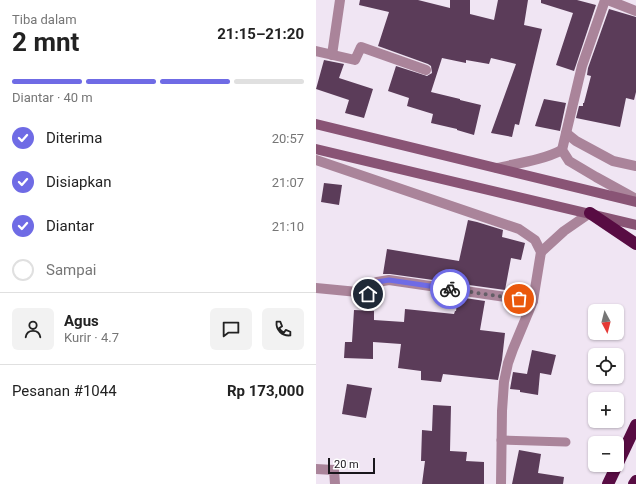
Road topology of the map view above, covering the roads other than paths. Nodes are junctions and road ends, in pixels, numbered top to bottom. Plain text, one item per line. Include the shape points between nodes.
1 (340, 0) edge
2 (606, 0) edge
3 (636, 11) edge
4 (316, 52) edge
5 (332, 55) junction
6 (426, 70) dead end
7 (316, 124) edge
8 (566, 133) junction
9 (316, 149) edge
10 (562, 150) junction
11 (316, 160) edge
12 (636, 166) edge
13 (497, 168) junction
14 (636, 200) edge
15 (590, 213) junction
16 (636, 225) edge
17 (636, 244) edge
18 (541, 252) junction
19 (316, 288) edge
20 (533, 301) junction
21 (636, 425) edge
22 (501, 440) junction
23 (566, 442) dead end
24 (316, 469) edge
25 (636, 481) edge
26 (334, 484) edge
27 (501, 484) edge
28 (608, 484) edge
29 (634, 484) edge

1 - 5 street
2 - 3 street
2 - 8 street via 582,66
4 - 5 street
5 - 6 street via 355,60 361,47
7 - 13 main road
8 - 10 street
8 - 12 street via 613,161
9 - 15 main road
10 - 13 street via 553,155
10 - 14 street via 569,161
11 - 18 street via 519,229 534,240
13 - 14 main road
15 - 16 main road
15 - 17 highway
15 - 18 street via 564,231
18 - 20 street
19 - 20 street via 368,294 377,282 389,280
20 - 22 street via 508,363 503,395
21 - 28 highway
22 - 23 lane
22 - 27 street
24 - 26 street via 334,470
25 - 29 highway

